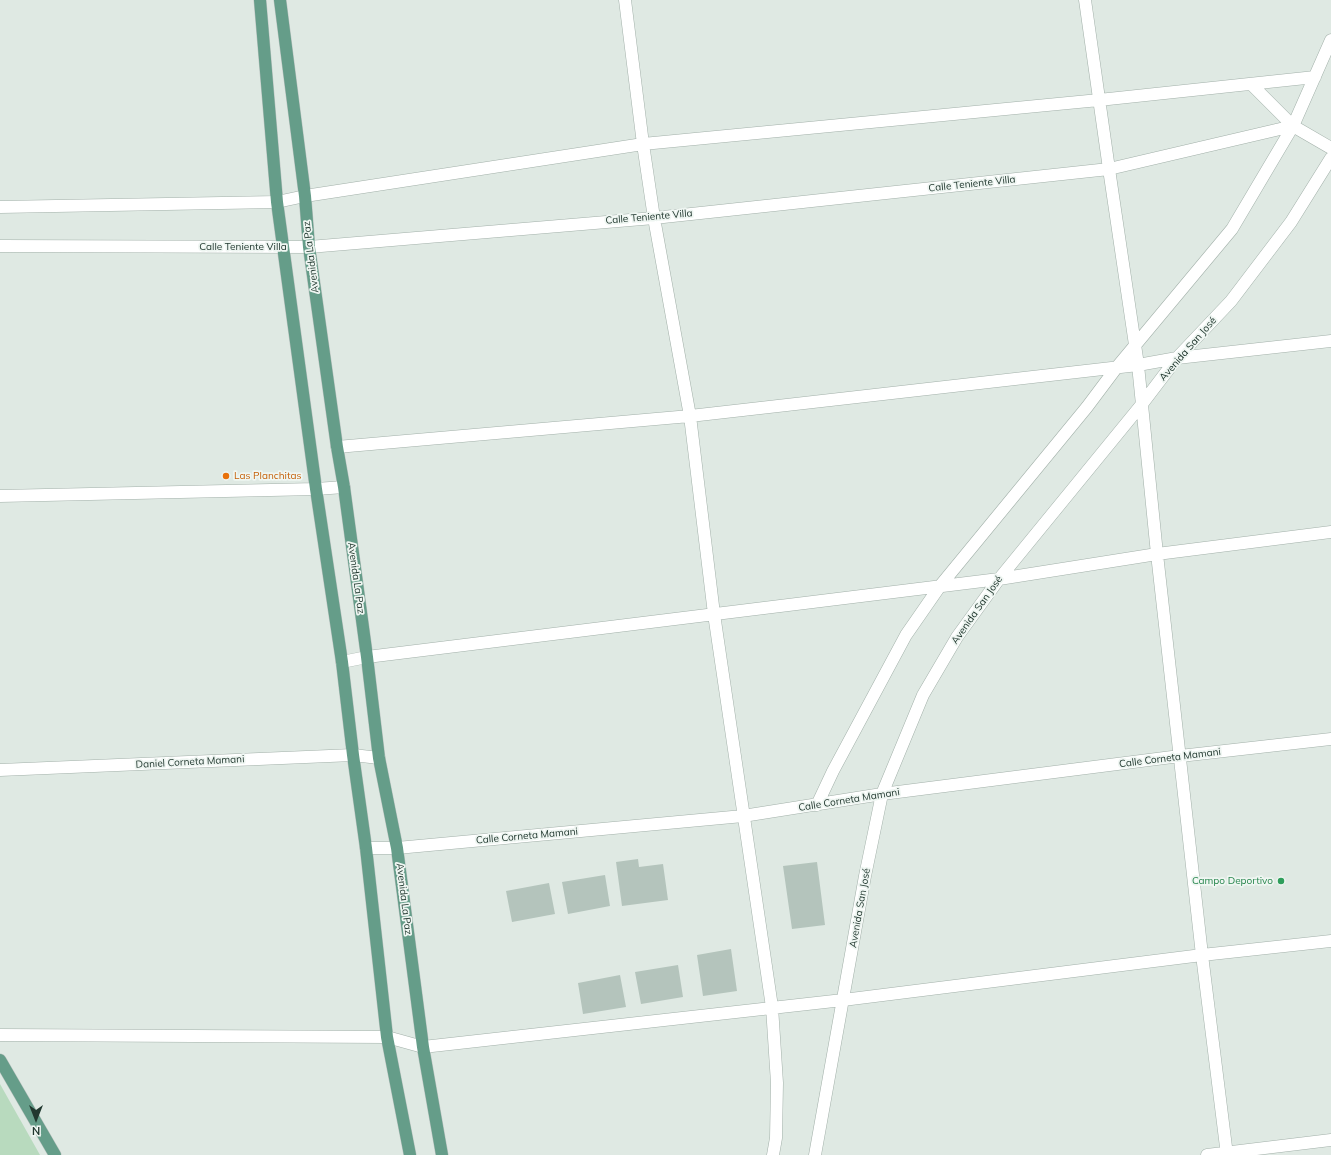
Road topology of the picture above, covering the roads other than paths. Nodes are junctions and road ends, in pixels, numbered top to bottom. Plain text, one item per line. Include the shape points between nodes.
1 (260, 0) edge
2 (280, 0) edge
3 (625, 0) edge
4 (1085, 0) edge
5 (1331, 40) edge
6 (1315, 77) junction
7 (1251, 84) junction
8 (1099, 100) junction
9 (1293, 126) junction
10 (643, 144) junction
11 (1331, 148) edge
12 (1331, 158) edge
13 (1109, 169) junction
14 (305, 196) junction
15 (277, 202) junction
16 (0, 207) edge
17 (654, 218) junction
18 (0, 246) edge
19 (284, 247) junction
20 (309, 247) junction
21 (1331, 341) edge
22 (1136, 345) junction
23 (1177, 358) junction
24 (1138, 365) junction
25 (1117, 367) junction
26 (1142, 404) junction
27 (690, 416) junction
28 (337, 447) junction
29 (344, 487) junction
30 (316, 489) junction
31 (0, 496) edge
32 (1331, 532) edge
33 (1157, 554) junction
34 (999, 579) junction
35 (940, 586) junction
36 (714, 614) junction
37 (367, 657) junction
38 (342, 662) junction
39 (1331, 739) edge
40 (353, 755) junction
41 (1180, 756) junction
42 (379, 758) junction
43 (0, 770) edge
44 (882, 794) junction
45 (816, 805) junction
46 (743, 816) junction
47 (366, 848) junction
48 (397, 848) junction
49 (1331, 941) edge
50 (1202, 955) junction
51 (843, 1000) junction
52 (772, 1007) junction
53 (0, 1035) edge
54 (387, 1037) junction
55 (423, 1047) junction
56 (0, 1060) edge
57 (1331, 1140) edge
58 (1227, 1154) edge
59 (55, 1155) edge
60 (410, 1155) edge
61 (442, 1155) edge
62 (773, 1155) edge
63 (815, 1155) edge
64 (1207, 1155) edge

1 - 15 main road
2 - 14 main road, Avenida La Paz
3 - 10 street
4 - 8 street
5 - 6 street
6 - 7 street
6 - 9 street
7 - 8 street
7 - 9 street
8 - 10 street
8 - 13 street
9 - 11 street
9 - 13 street, Calle Teniente Villa
9 - 22 street via 1232,229
10 - 14 street
10 - 17 street
12 - 23 street, Avenida San José via 1291,222 1231,301
13 - 17 street, Calle Teniente Villa
13 - 22 street
14 - 15 street
14 - 20 main road, Avenida La Paz
15 - 16 street
15 - 19 main road
17 - 20 street, Calle Teniente Villa
17 - 27 street
18 - 19 street, Calle Teniente Villa
19 - 20 street, Calle Teniente Villa
19 - 30 main road
20 - 28 main road, Avenida La Paz
21 - 23 street
22 - 24 street
22 - 25 street
23 - 24 street
23 - 26 street, Avenida San José
24 - 25 street
24 - 26 street
25 - 27 street
25 - 35 street
26 - 33 street
26 - 34 street, Avenida San José
27 - 28 street
27 - 36 street
28 - 29 main road, Avenida La Paz
29 - 30 street
29 - 37 main road, Avenida La Paz
30 - 31 street
30 - 38 main road
32 - 33 street
33 - 34 street
33 - 41 street
34 - 35 street
34 - 44 street, Avenida San José via 957,637 923,695
35 - 36 street
35 - 45 street via 906,635
36 - 37 street
36 - 46 street
37 - 38 street
37 - 42 main road, Avenida La Paz
38 - 40 main road
39 - 41 street, Calle Corneta Mamani
40 - 42 street, Daniel Corneta Mamani
40 - 43 street, Daniel Corneta Mamani
40 - 47 main road
41 - 44 street, Calle Corneta Mamani
41 - 50 street
42 - 48 main road, Avenida La Paz
44 - 45 street, Calle Corneta Mamani
44 - 51 street, Avenida San José
45 - 46 street, Calle Corneta Mamani
46 - 48 street, Calle Corneta Mamani
46 - 52 street
47 - 48 street, Calle Corneta Mamani
47 - 54 main road
48 - 55 main road, Avenida La Paz
49 - 50 street
50 - 51 street
50 - 58 street
51 - 52 street
51 - 63 street, Avenida San José
52 - 55 street
52 - 62 street via 776,1083 776,1138
53 - 54 street
54 - 55 street
54 - 60 main road
55 - 61 main road, Avenida La Paz
56 - 59 main road
57 - 58 street
58 - 64 street

